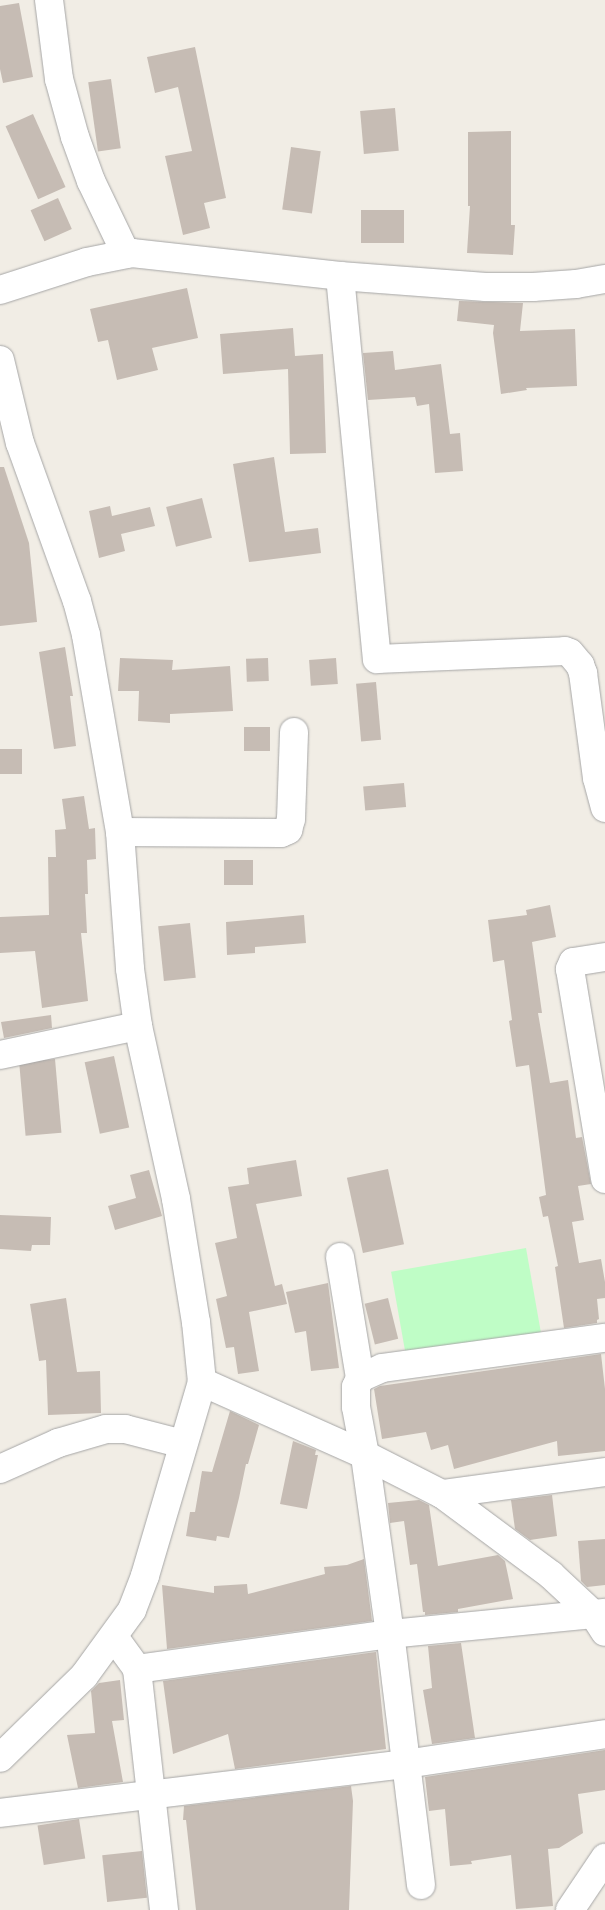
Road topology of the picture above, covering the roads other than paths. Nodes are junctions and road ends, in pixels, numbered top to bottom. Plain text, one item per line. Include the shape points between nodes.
1 (49, 0) edge
2 (126, 254) junction
3 (340, 276) junction
4 (605, 279) edge
5 (0, 290) edge
6 (0, 360) edge
7 (294, 732) dead end
8 (605, 808) edge
9 (120, 832) junction
10 (605, 957) edge
11 (138, 1026) junction
12 (0, 1055) edge
13 (596, 1075) edge
14 (605, 1179) edge
15 (340, 1258) dead end
16 (605, 1338) edge
17 (360, 1378) junction
18 (202, 1382) junction
19 (182, 1444) junction
20 (365, 1455) junction
21 (0, 1469) edge
22 (605, 1472) edge
23 (442, 1494) junction
24 (601, 1620) edge
25 (390, 1634) junction
26 (114, 1637) junction
27 (137, 1669) junction
28 (605, 1734) edge
29 (0, 1758) edge
30 (405, 1764) junction
31 (152, 1796) junction
32 (0, 1813) edge
33 (605, 1858) edge
34 (421, 1885) dead end
35 (164, 1910) edge
36 (570, 1910) edge

1 - 2 street via 59,79 75,136 91,181
2 - 3 street
2 - 5 street via 87,262
3 - 4 street via 496,287 550,286
3 - 8 street via 377,659 564,651 570,654 583,673 597,778
6 - 9 street via 20,443 77,601 102,721
7 - 9 street via 288,830 280,833
9 - 11 street via 130,969
10 - 13 street via 573,962 570,969
11 - 12 street
11 - 18 street via 176,1199
13 - 14 street
15 - 17 street
16 - 17 street via 382,1368
17 - 20 street via 355,1397
18 - 19 street
18 - 20 street
19 - 21 street via 125,1429 106,1429 58,1443
19 - 26 street via 139,1594
20 - 23 street
20 - 25 street
22 - 23 street
23 - 24 street via 550,1575
24 - 25 street
25 - 27 street
25 - 30 street
26 - 27 street
26 - 29 street via 84,1676
27 - 31 street
28 - 30 street
30 - 31 street
30 - 34 street
31 - 32 street
31 - 35 street
33 - 36 street

